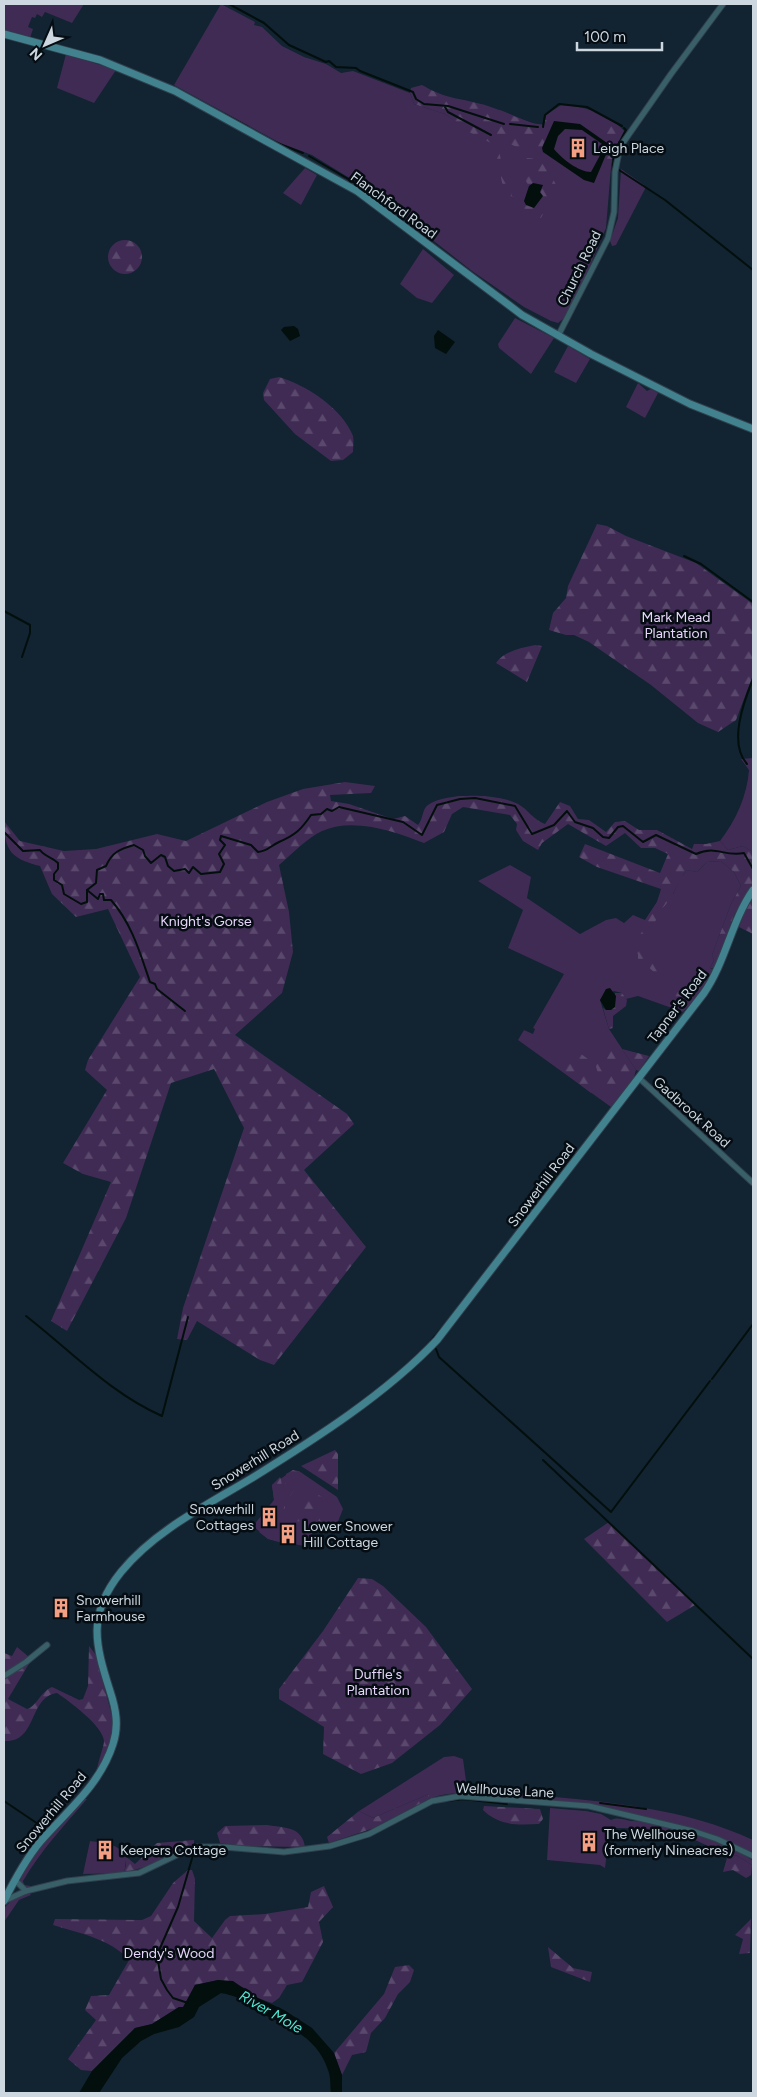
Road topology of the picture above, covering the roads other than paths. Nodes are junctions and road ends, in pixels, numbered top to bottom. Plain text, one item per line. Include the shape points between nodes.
1 (723, 4) edge
2 (4, 34) edge
3 (559, 334) junction
4 (753, 429) edge
5 (753, 890) edge
6 (639, 1078) junction
7 (753, 1182) edge
8 (47, 1645) dead end
9 (4, 1676) edge
10 (753, 1856) edge
11 (14, 1880) junction
12 (26, 1891) junction
13 (4, 1901) edge

1 - 3 street, Church Road via 620,147 615,166 614,212 608,238
2 - 3 street, Flanchford Road via 118,66 196,102 357,191 503,303
3 - 4 street, Flanchford Road via 591,354 690,404
5 - 6 street, Tapner's Road via 741,909 714,979
6 - 7 street, Gadbrook Road
6 - 11 street, Snowerhill Road via 421,1357 286,1457 180,1522 144,1549 106,1591 96,1631 98,1654 116,1714 113,1745 88,1790 39,1843
8 - 9 street
10 - 12 street, Wellhouse Lane via 693,1831 589,1806 460,1796 432,1801 369,1834 330,1846 284,1852 197,1847 139,1873 68,1881
11 - 12 street
11 - 13 street, Snowerhill Road
12 - 13 street, Wellhouse Lane

